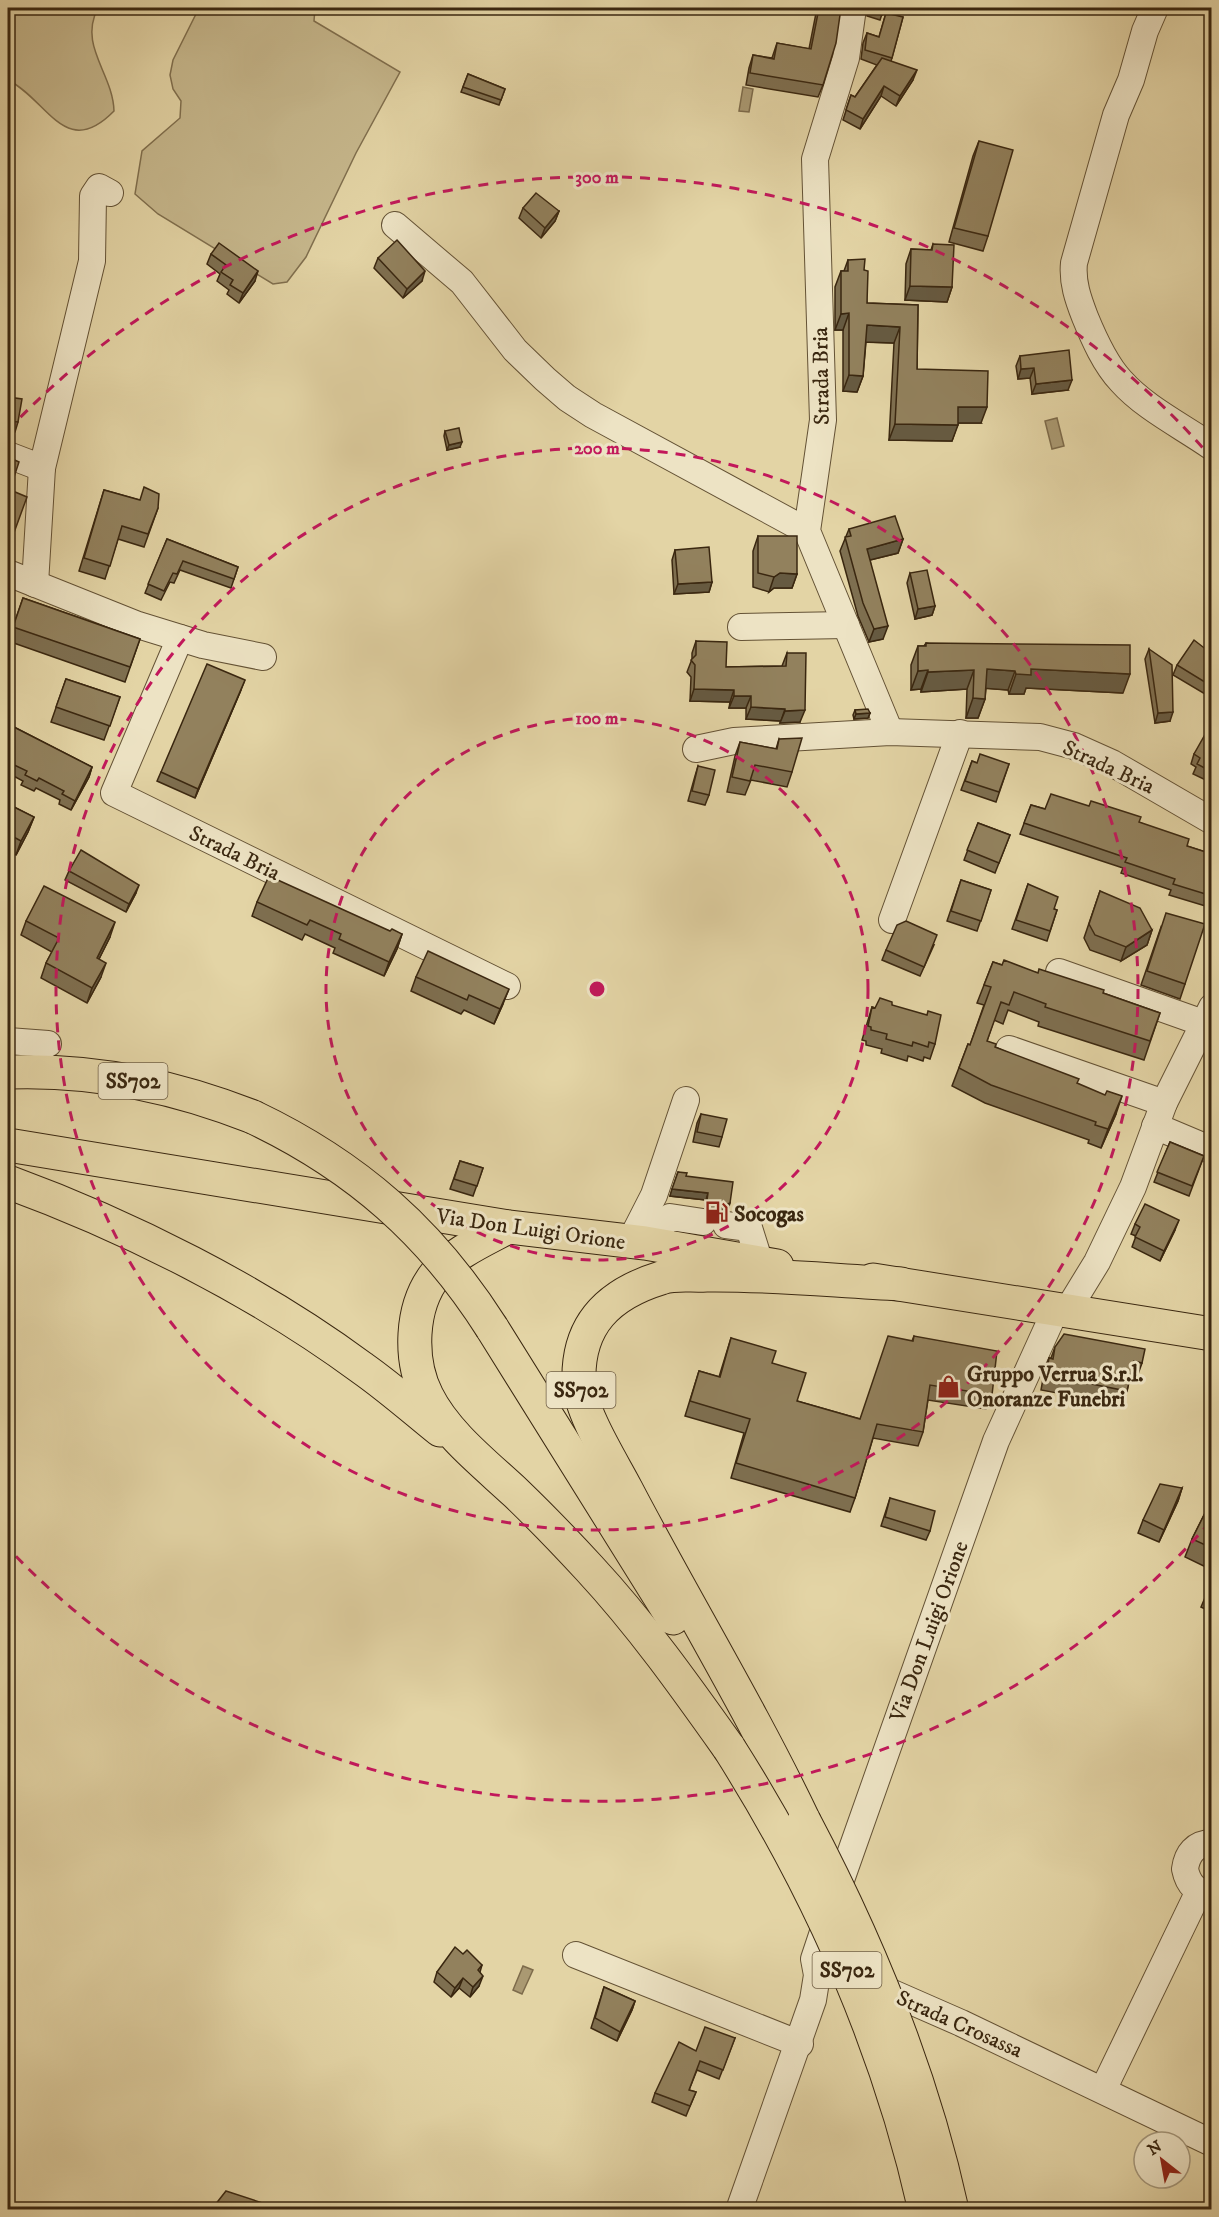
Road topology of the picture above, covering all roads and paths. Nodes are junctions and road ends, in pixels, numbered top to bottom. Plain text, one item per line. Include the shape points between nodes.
1 (853, 8) edge
2 (1155, 8) edge
3 (110, 193) dead end
4 (395, 225) dead end
5 (1212, 447) edge
6 (8, 455) edge
7 (42, 468) junction
8 (807, 531) junction
9 (8, 573) edge
10 (35, 584) junction
11 (846, 626) junction
12 (741, 627) dead end
13 (180, 638) junction
14 (263, 657) dead end
15 (890, 732) junction
16 (960, 733) junction
17 (696, 749) dead end
18 (1212, 821) edge
19 (892, 920) dead end
20 (1059, 972) dead end
21 (507, 986) edge
22 (1207, 1015) edge
23 (8, 1041) edge
24 (48, 1044) dead end
25 (1009, 1049) dead end
26 (8, 1072) edge
27 (686, 1100) dead end
28 (1160, 1115) junction
29 (8, 1145) edge
30 (1212, 1150) edge
31 (8, 1182) edge
32 (508, 1227) junction
33 (638, 1243) junction
34 (760, 1263) junction
35 (901, 1284) junction
36 (1061, 1310) junction
37 (1212, 1334) edge
38 (498, 1476) junction
39 (750, 1744) junction
40 (1212, 1843) edge
41 (1205, 1892) edge
42 (576, 1955) dead end
43 (814, 1959) junction
44 (800, 2044) junction
45 (1103, 2090) junction
46 (1212, 2143) edge
47 (739, 2210) edge
48 (925, 2210) edge
49 (952, 2210) edge

1 - 8 street, Strada Bria via 846,58 815,159 823,420
2 - 5 street via 1116,115 1072,276 1092,333 1120,381
3 - 7 street via 99,187 93,196 92,261
4 - 8 street via 462,282 515,350 567,398
6 - 7 street
7 - 10 street
8 - 11 street
9 - 10 street
10 - 13 street
11 - 12 street
11 - 15 street
13 - 14 street
13 - 21 street, Strada Bria via 114,793
15 - 16 street, Strada Bria
15 - 17 street, Strada Bria via 734,741
16 - 18 street, Strada Bria via 1040,737 1074,746 1132,774
16 - 19 street
20 - 22 street
22 - 28 street
23 - 24 street
25 - 28 street
26 - 39 main road, SS702, bridge via 78,1073 189,1095 253,1117 344,1168 380,1196 442,1257 492,1328
27 - 33 street
28 - 30 street
28 - 36 street via 1133,1187 1096,1262
29 - 32 main road, Via Don Luigi Orione
31 - 38 main road, SS702 via 146,1240 295,1324 361,1367
32 - 33 main road, Via Don Luigi Orione
32 - 38 main road, SS702 via 469,1247 436,1275 420,1307 414,1337 427,1395 461,1440
33 - 34 main road, Via Don Luigi Orione
33 - 34 street via 670,1217 749,1228
34 - 35 main road, Via Don Luigi Orione
35 - 36 main road, Via Don Luigi Orione
35 - 39 main road, SS702 via 724,1275 664,1276 610,1301 595,1319 582,1347 579,1384 592,1424 662,1557
36 - 37 main road, Via Don Luigi Orione
36 - 43 street, Via Don Luigi Orione via 996,1441
38 - 39 main road, SS702 via 548,1523 621,1604 676,1674
39 - 48 main road, SS702, bridge via 787,1845 844,1962 910,2145
39 - 49 main road, SS702, bridge via 804,1821 863,1936 894,2014
40 - 41 street via 1197,1846 1186,1860 1187,1878
41 - 45 street
42 - 44 street
43 - 44 street via 817,1975 813,2000
43 - 45 street, Strada Crosassa
44 - 47 street
45 - 46 street, Strada Crosassa

